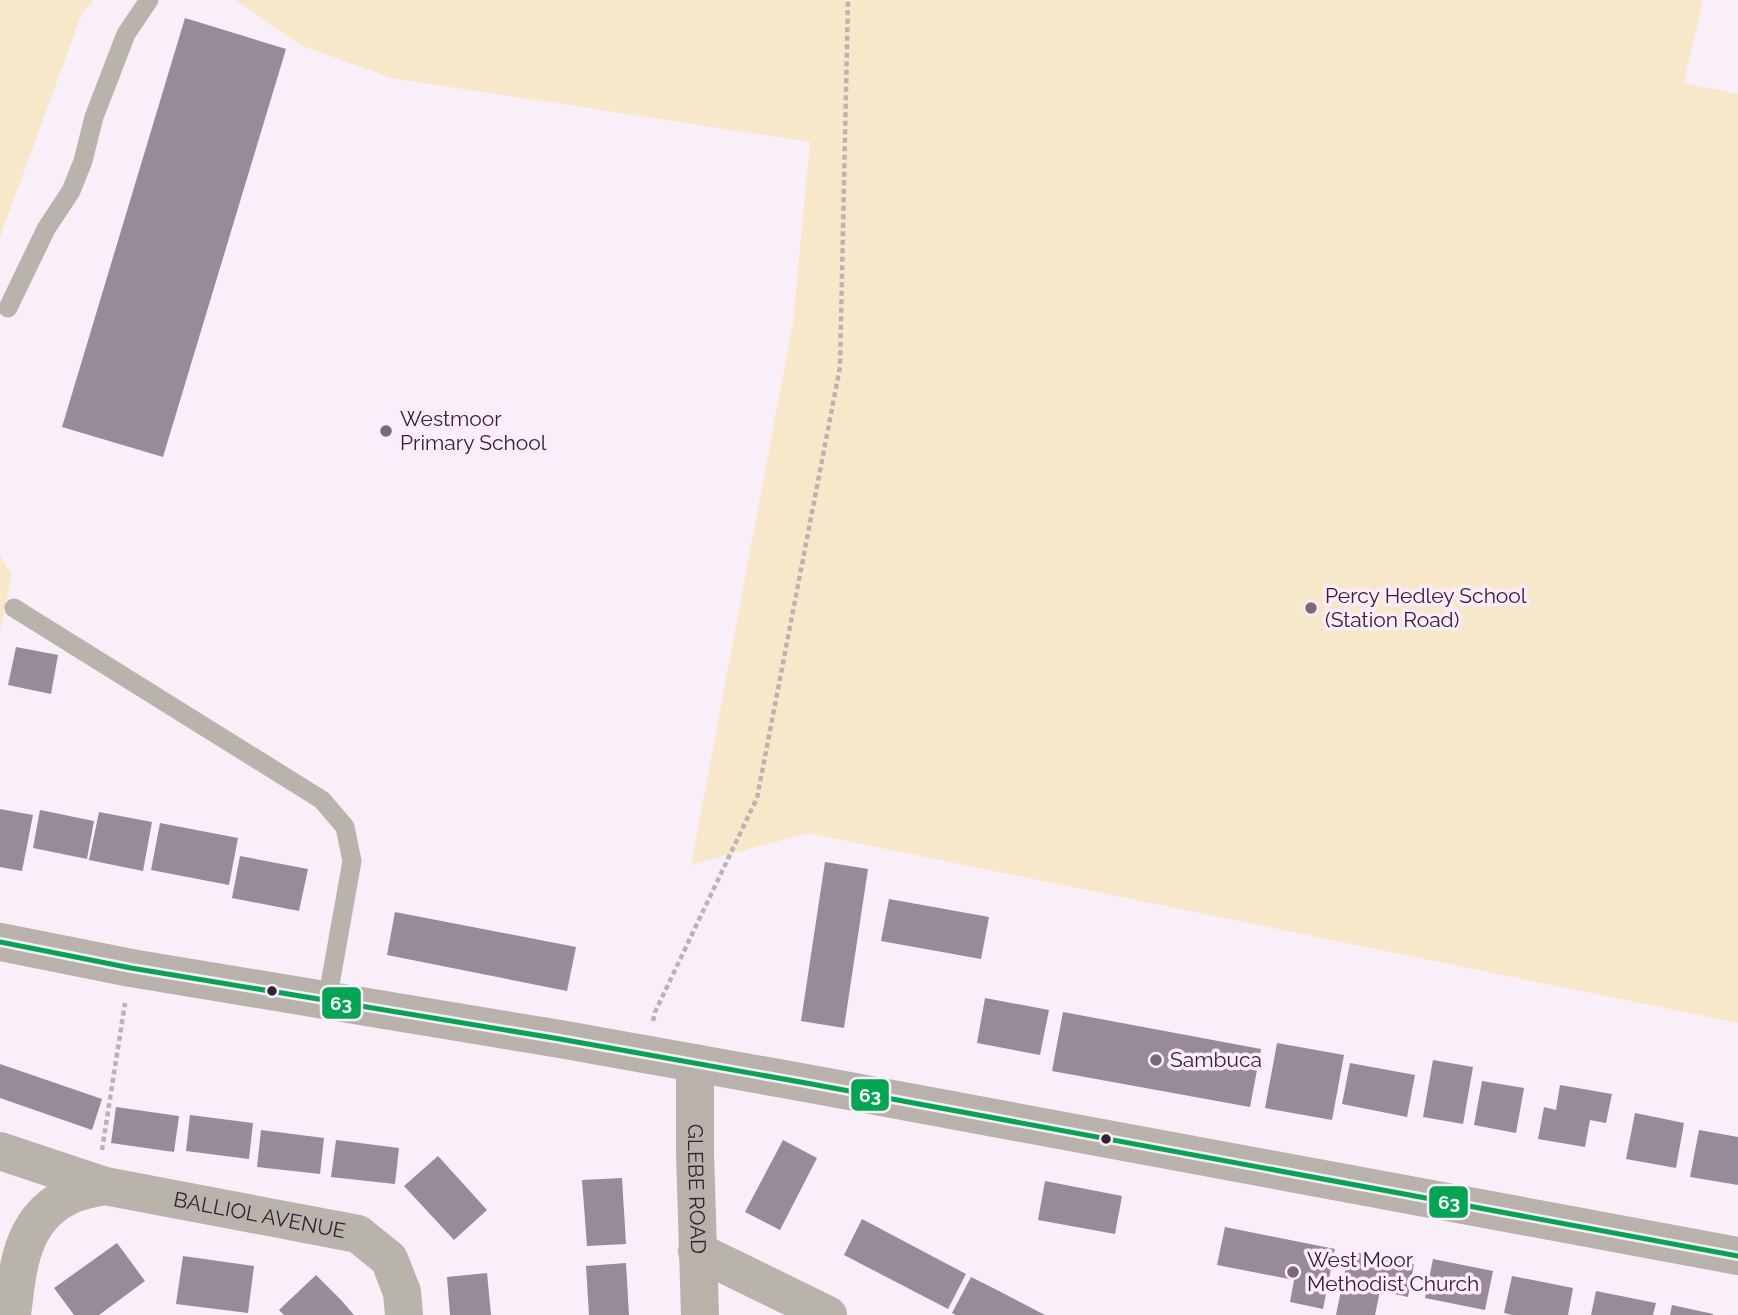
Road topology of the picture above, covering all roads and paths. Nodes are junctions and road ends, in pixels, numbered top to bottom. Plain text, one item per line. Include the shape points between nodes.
1 (149, 0) edge
2 (848, 0) edge
3 (8, 308) dead end
4 (14, 608) dead end
5 (0, 942) edge
6 (131, 968) junction
7 (327, 1001) junction
8 (654, 1012) dead end
9 (695, 1062) junction
10 (0, 1151) edge
11 (105, 1186) junction
12 (697, 1251) junction
13 (1738, 1256) edge
14 (9, 1299) edge
15 (404, 1315) edge
16 (700, 1315) edge
17 (828, 1315) edge

1 - 3 lane via 126,34 71,191 46,229
2 - 8 path via 840,367 757,798
4 - 7 lane via 321,800 345,827 352,861
5 - 6 main road
6 - 7 main road
6 - 11 path via 102,1145
7 - 9 main road
9 - 12 main road, GLEBE ROAD
9 - 13 main road
10 - 11 street, BALLIOL AVENUE
11 - 14 street, BALLIOL AVENUE via 74,1193 52,1205 30,1232
11 - 15 street, BALLIOL AVENUE via 358,1234 389,1259 402,1292
12 - 16 main road, GLEBE ROAD
12 - 17 street

